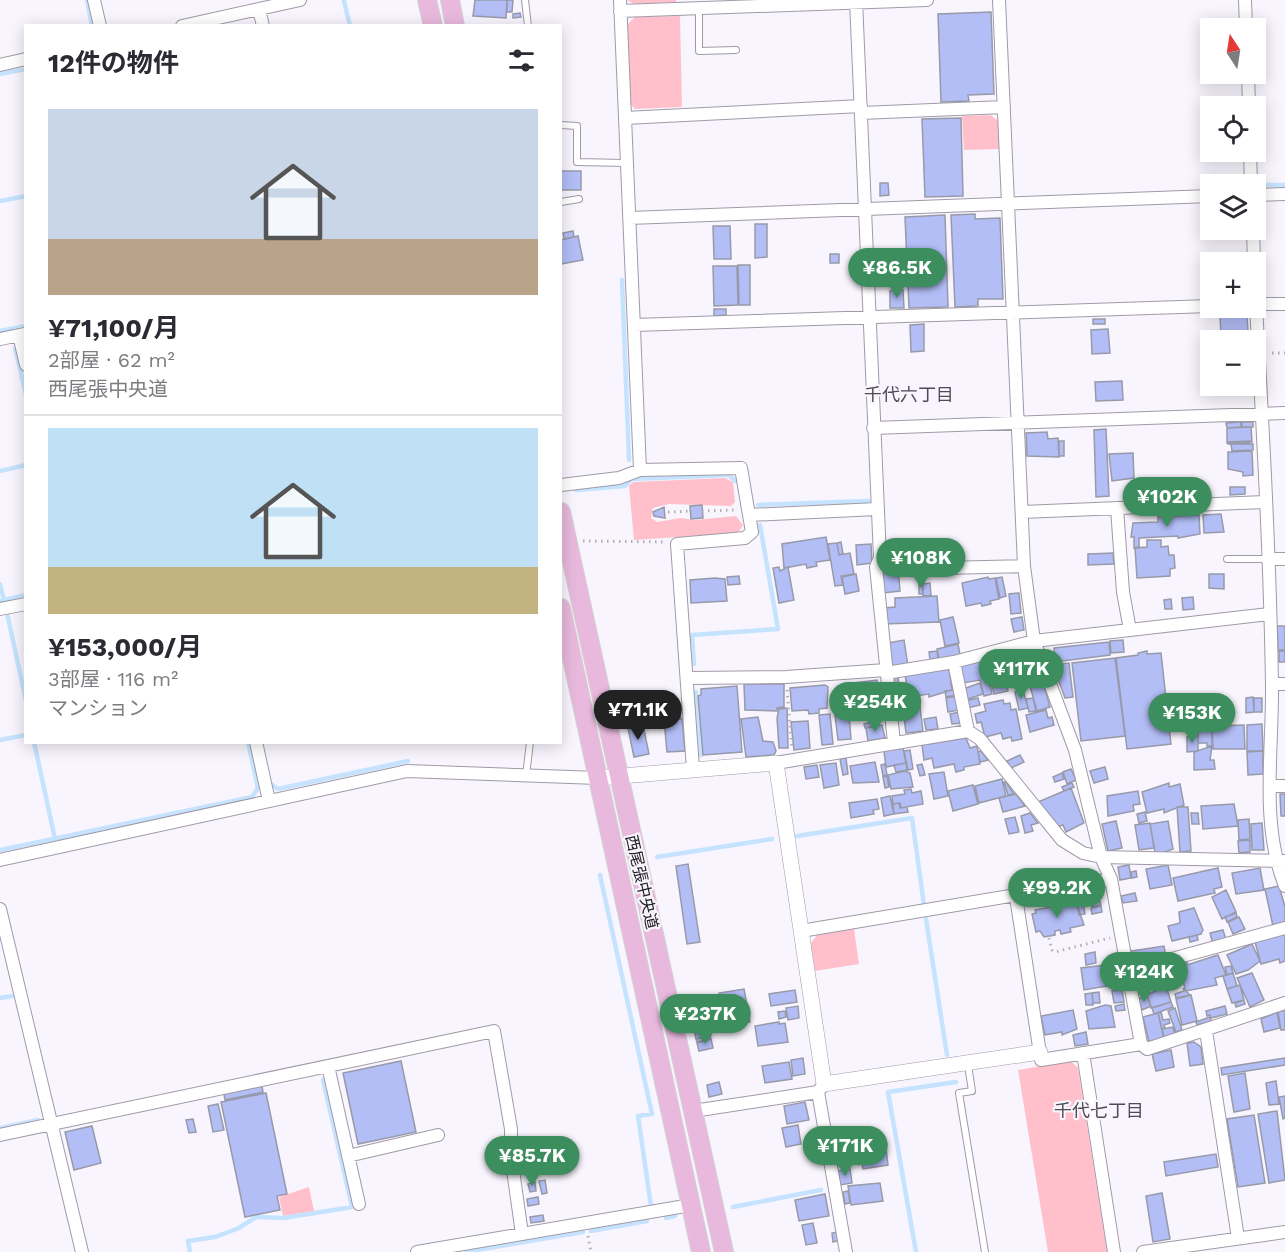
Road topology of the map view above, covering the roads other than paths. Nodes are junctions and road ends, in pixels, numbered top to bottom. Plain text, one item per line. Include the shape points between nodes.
1 (94, 0) edge
2 (300, 0) edge
3 (427, 0) edge
4 (450, 0) edge
5 (525, 0) edge
6 (927, 0) edge
7 (999, 0) edge
8 (1245, 0) edge
9 (856, 1) edge
10 (620, 6) edge
11 (699, 8) junction
12 (259, 9) junction
13 (1246, 18) edge
14 (100, 24) edge
15 (191, 24) edge
16 (263, 24) edge
17 (433, 24) edge
18 (455, 24) edge
19 (528, 24) edge
20 (736, 50) dead end
21 (24, 59) edge
22 (0, 65) edge
23 (1004, 107) junction
24 (861, 109) junction
25 (625, 118) junction
26 (562, 125) edge
27 (627, 163) junction
28 (1285, 194) edge
29 (1266, 195) edge
30 (1200, 196) edge
31 (579, 199) dead end
32 (562, 202) edge
33 (1008, 204) junction
34 (865, 209) junction
35 (629, 218) junction
36 (1285, 304) edge
37 (1266, 305) edge
38 (1200, 306) edge
39 (1013, 312) junction
40 (869, 318) junction
41 (1257, 318) edge
42 (634, 326) junction
43 (22, 334) edge
44 (0, 339) edge
45 (24, 350) edge
46 (1285, 413) edge
47 (1262, 414) junction
48 (1018, 423) junction
49 (873, 428) junction
50 (640, 470) junction
51 (562, 485) edge
52 (1265, 502) junction
53 (877, 508) junction
54 (1117, 508) junction
55 (748, 512) junction
56 (1022, 512) junction
57 (562, 517) edge
58 (880, 558) junction
59 (1227, 559) dead end
60 (1267, 559) junction
61 (1285, 559) edge
62 (1024, 566) junction
63 (24, 604) edge
64 (0, 609) edge
65 (1269, 614) junction
66 (562, 618) edge
67 (1130, 630) junction
68 (1034, 641) junction
69 (954, 662) junction
70 (886, 672) junction
71 (688, 678) junction
72 (1272, 684) junction
73 (1285, 684) edge
74 (968, 731) junction
75 (894, 743) junction
76 (256, 744) edge
77 (530, 744) edge
78 (776, 763) junction
79 (693, 769) junction
80 (526, 776) junction
81 (618, 776) junction
82 (598, 778) junction
83 (1270, 786) junction
84 (1285, 786) edge
85 (269, 801) junction
86 (1101, 857) junction
87 (0, 860) edge
88 (1280, 861) edge
89 (1111, 879) junction
90 (1285, 886) edge
91 (1016, 897) junction
92 (0, 909) edge
93 (1285, 928) edge
94 (801, 932) junction
95 (1128, 971) junction
96 (1285, 1003) edge
97 (1206, 1031) junction
98 (1141, 1044) junction
99 (1040, 1052) junction
100 (1083, 1053) junction
101 (968, 1063) junction
102 (328, 1066) junction
103 (821, 1088) junction
104 (693, 1111) junction
105 (52, 1124) junction
106 (0, 1135) edge
107 (438, 1136) dead end
108 (348, 1156) junction
109 (358, 1204) dead end
110 (691, 1204) junction
111 (1285, 1232) edge
112 (522, 1234) junction
113 (1238, 1238) junction
114 (82, 1252) edge
115 (417, 1252) edge
116 (701, 1252) edge
117 (724, 1252) edge
118 (846, 1252) edge
119 (985, 1252) edge
120 (1114, 1252) edge
121 (1143, 1252) edge

1 - 14 street
2 - 12 street
3 - 17 main road
4 - 18 main road
5 - 19 lane
6 - 9 street
7 - 23 street
8 - 13 street
9 - 11 street
9 - 24 street
10 - 11 street
10 - 25 street
11 - 20 lane via 699,51
12 - 15 street
12 - 16 street
21 - 22 street
23 - 24 street
23 - 33 street
24 - 25 street
24 - 34 street
25 - 27 street
26 - 27 lane via 577,126 577,162
27 - 35 street
28 - 29 street
30 - 33 street
31 - 32 lane
33 - 34 street
33 - 39 street
34 - 35 street
34 - 40 street
35 - 42 street
36 - 37 street
38 - 39 street
39 - 40 street
39 - 48 street
40 - 42 street
40 - 49 street
41 - 47 street
42 - 50 street
43 - 44 street
43 - 45 street
46 - 47 street
47 - 48 street
47 - 52 street
48 - 49 street
48 - 56 street
49 - 53 street
50 - 51 street via 619,478
50 - 55 street via 741,468
52 - 54 street
52 - 60 street
53 - 55 street
53 - 58 street
54 - 56 street
54 - 67 street
55 - 71 street via 752,532 745,538 677,544
56 - 62 street
57 - 81 main road, 西尾張中央道
58 - 62 street via 943,557 943,568
58 - 70 street via 876,567
59 - 60 lane
60 - 61 street
60 - 65 street
62 - 68 street
63 - 64 street
65 - 67 street
65 - 72 street
66 - 82 main road, 西尾張中央道
67 - 68 street
68 - 69 street
68 - 86 street via 1075,750
69 - 70 street
69 - 74 street
70 - 71 street
70 - 75 street
71 - 79 street
72 - 73 street
72 - 83 street
74 - 75 street
74 - 86 street via 980,739 1062,840 1083,853
75 - 78 street
76 - 85 street
77 - 80 lane
78 - 79 street
78 - 94 street
79 - 81 street
80 - 82 street
80 - 85 street via 407,771
81 - 82 street
81 - 104 main road, 西尾張中央道
82 - 110 main road, 西尾張中央道
83 - 84 street
83 - 88 street
85 - 87 street
86 - 88 street
86 - 89 street
88 - 90 street
89 - 91 street
89 - 95 street
91 - 94 street
91 - 99 street
92 - 105 street
93 - 95 street
94 - 103 street
95 - 98 street
96 - 97 street
97 - 98 street via 1147,1049
97 - 113 street
98 - 100 street
99 - 100 street via 1041,1060
99 - 101 street
100 - 120 street
101 - 103 street
101 - 119 lane via 972,1091 959,1093
102 - 105 street
102 - 108 street
102 - 112 street via 494,1031 511,1129
103 - 104 street
103 - 118 street
104 - 117 main road, 西尾張中央道
105 - 106 street
105 - 114 street
107 - 108 street
108 - 109 street
110 - 112 street
110 - 116 main road, 西尾張中央道
111 - 113 street
112 - 115 street
113 - 121 street

